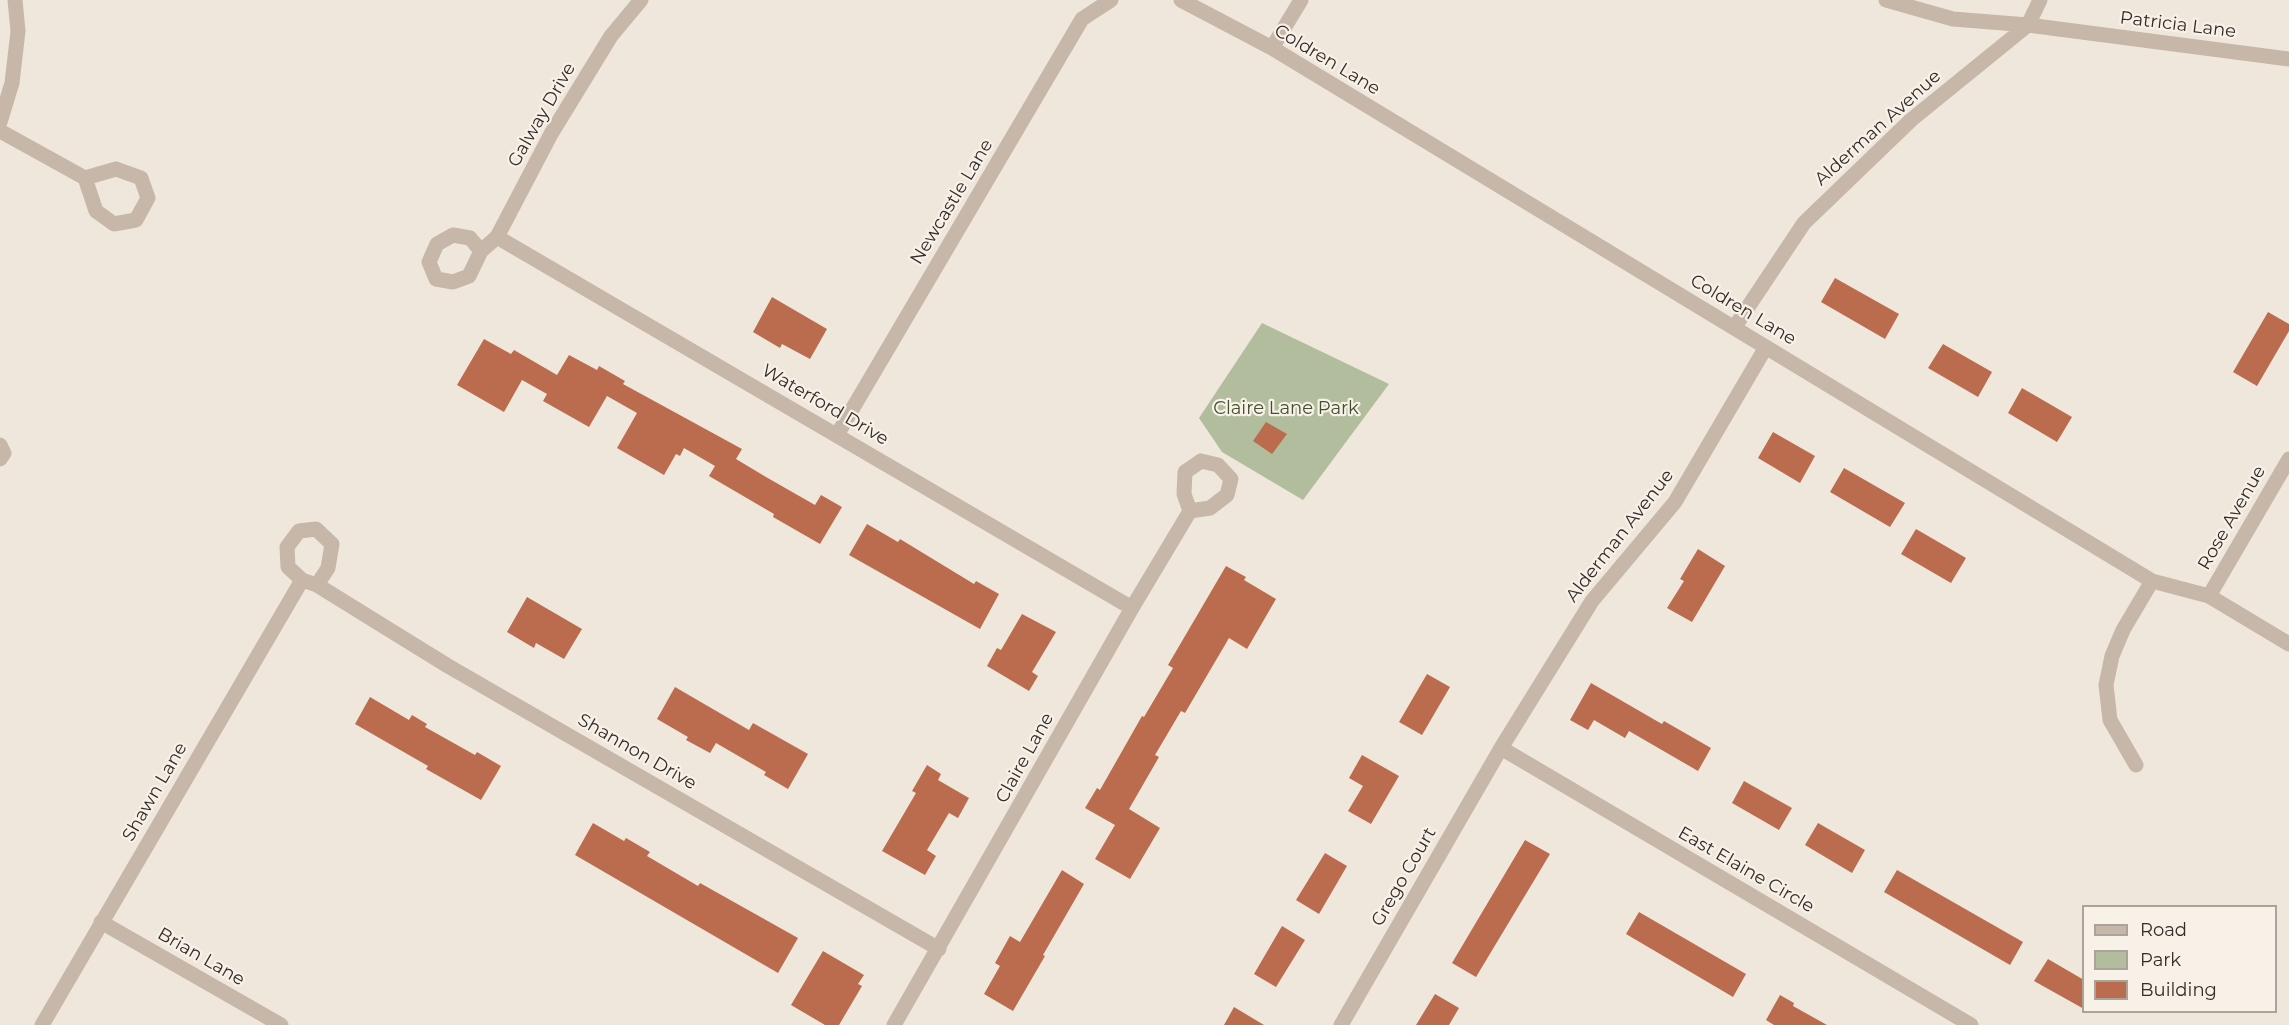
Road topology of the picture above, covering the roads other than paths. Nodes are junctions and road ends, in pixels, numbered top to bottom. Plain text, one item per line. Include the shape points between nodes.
1 (15, 0) edge
2 (641, 0) edge
3 (1111, 0) edge
4 (1181, 0) edge
5 (1301, 0) edge
6 (1886, 0) edge
7 (2040, 0) edge
8 (2028, 25) junction
9 (1272, 48) junction
10 (2289, 59) edge
11 (0, 122) edge
12 (0, 131) edge
13 (85, 178) dead end
14 (496, 237) junction
15 (481, 251) dead end
16 (1734, 327) junction
17 (1766, 347) junction
18 (837, 435) junction
19 (0, 445) edge
20 (0, 459) edge
21 (2289, 459) edge
22 (1190, 511) dead end
23 (302, 580) junction
24 (2152, 580) junction
25 (317, 585) junction
26 (2210, 596) junction
27 (1132, 608) junction
28 (2289, 644) edge
29 (1501, 748) junction
30 (2136, 765) dead end
31 (101, 922) junction
32 (939, 949) junction
33 (42, 1025) edge
34 (281, 1025) edge
35 (894, 1025) edge
36 (1341, 1025) edge
37 (1971, 1025) edge

1 - 11 street via 18,31 13,73
2 - 14 street, Galway Drive via 593,65
3 - 18 street, Newcastle Lane via 1082,20
4 - 9 street, Coldren Lane
5 - 9 street
6 - 8 street, Patricia Lane via 1953,19
7 - 8 street, Alderman Avenue
8 - 10 street, Patricia Lane
8 - 16 street, Alderman Avenue via 1911,120 1804,223
9 - 16 street, Coldren Lane
12 - 13 street
14 - 15 street, Galway Drive
14 - 18 street, Waterford Drive
16 - 17 street, Coldren Lane
17 - 24 street, Coldren Lane
17 - 29 street, Alderman Avenue via 1675,502 1592,601
18 - 27 street, Waterford Drive
19 - 20 street via 4,453
21 - 26 street, Rose Avenue
22 - 27 street, Claire Lane
23 - 25 street
23 - 25 street via 288,567 287,547 299,531 316,530 332,544 328,568
23 - 31 street, Shawn Lane
24 - 26 street, Coldren Lane
24 - 30 street via 2123,630 2106,685 2110,720
25 - 32 street, Shannon Drive via 439,660
26 - 28 street, Coldren Lane
27 - 32 street, Claire Lane
29 - 36 street, Grego Court
29 - 37 street, East Elaine Circle
31 - 33 street, Shawn Lane
31 - 34 street, Brian Lane
32 - 35 street, Claire Lane

